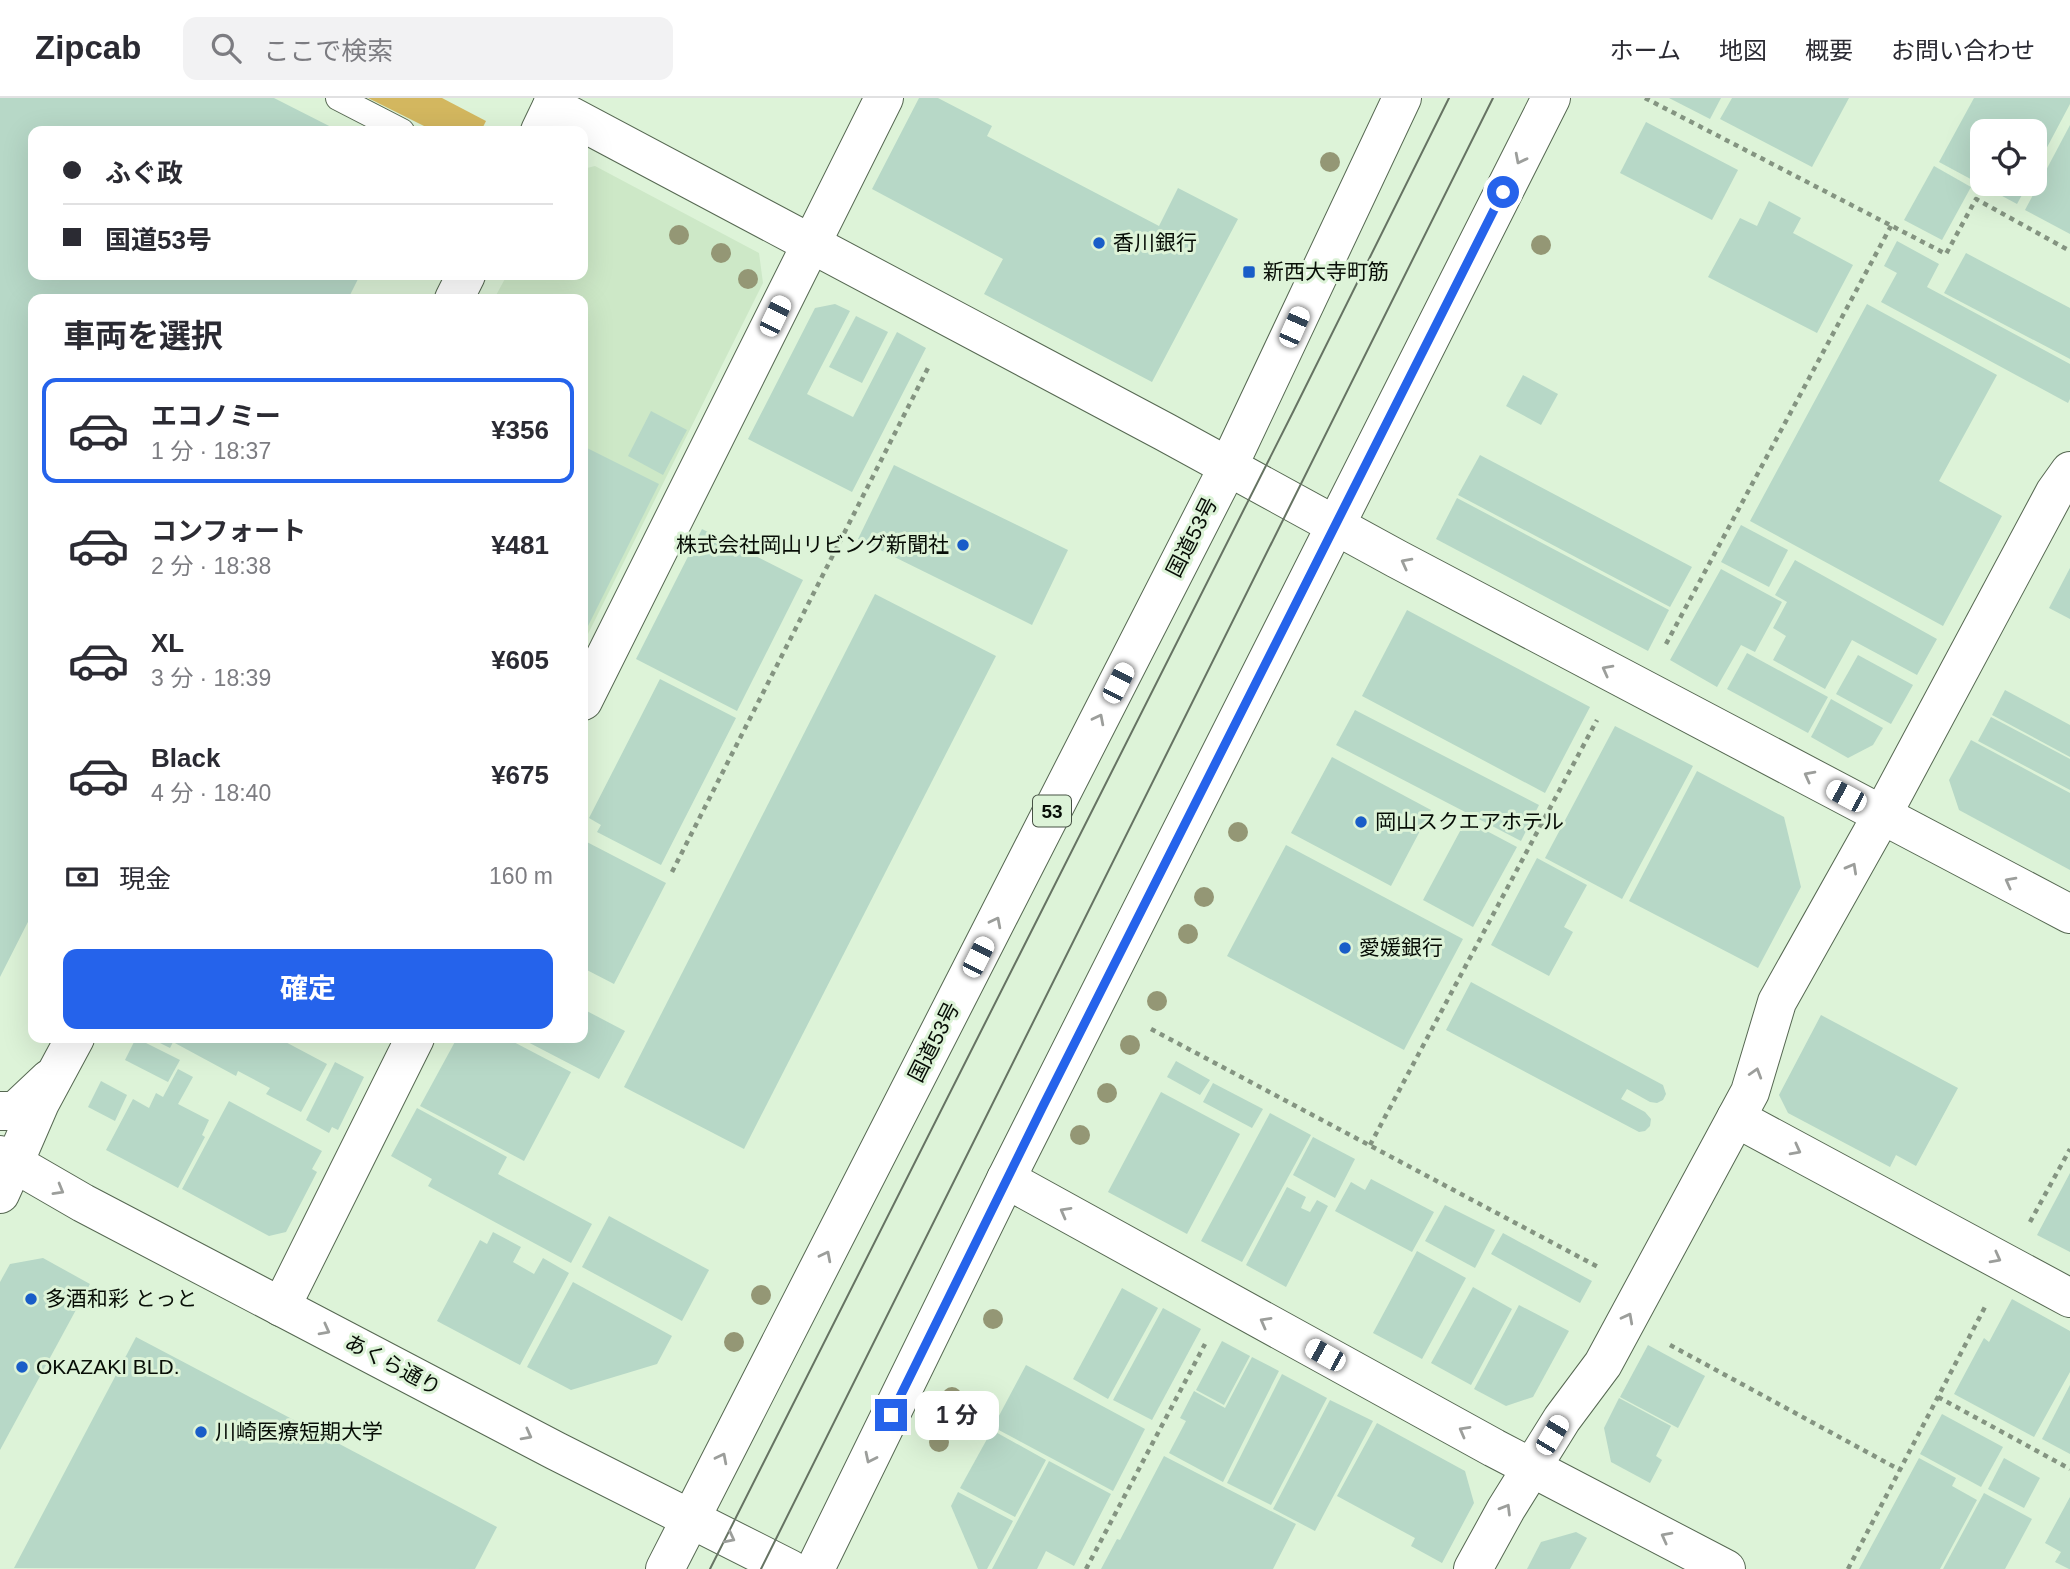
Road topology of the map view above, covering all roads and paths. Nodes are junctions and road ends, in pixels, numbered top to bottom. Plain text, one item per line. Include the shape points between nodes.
1 (338, 98) edge
2 (884, 98) edge
3 (1402, 98) edge
4 (1551, 98) edge
5 (1645, 98) edge
6 (550, 112) edge
7 (392, 126) edge
8 (578, 126) edge
9 (588, 131) edge
10 (1891, 226) junction
11 (810, 244) junction
12 (2070, 250) edge
13 (953, 319) junction
14 (1228, 467) junction
15 (2070, 471) edge
16 (1335, 525) junction
17 (1631, 682) junction
18 (588, 691) edge
19 (1882, 815) junction
20 (672, 872) dead end
21 (2070, 914) edge
22 (1151, 1029) dead end
23 (72, 1043) edge
24 (413, 1043) edge
25 (57, 1071) junction
26 (0, 1111) edge
27 (1736, 1118) junction
28 (1370, 1145) junction
29 (2070, 1149) edge
30 (5, 1171) edge
31 (1006, 1180) junction
32 (2007, 1264) junction
33 (1604, 1270) dead end
34 (2070, 1298) edge
35 (1228, 1301) junction
36 (281, 1307) junction
37 (1659, 1338) dead end
38 (1938, 1397) junction
39 (1532, 1468) junction
40 (2070, 1469) edge
41 (1900, 1470) junction
42 (690, 1519) junction
43 (665, 1569) edge
44 (790, 1569) edge
45 (815, 1569) edge
46 (1086, 1569) edge
47 (1473, 1569) edge
48 (1726, 1569) edge
49 (1848, 1569) edge

1 - 7 lane
2 - 11 main road
3 - 14 main road, 国道53号 / 53
4 -> 16 main road
5 - 10 path
6 - 8 main road
9 - 11 main road
10 - 12 path via 1946,254 1976,200
10 - 17 path
11 - 13 main road
11 - 18 main road
13 - 14 main road
13 - 20 path
14 - 16 main road
42 -> 14 main road, 国道53号 / 53
15 - 19 main road
17 -> 16 main road
16 - 31 main road
19 -> 17 main road
17 - 28 path
21 -> 19 main road
27 -> 19 main road via 1750,1093 1777,1002
22 - 28 path
23 - 25 main road
24 - 36 main road
25 - 26 main road via 15,1111
25 - 30 main road
27 -> 32 main road
39 -> 27 main road via 1604,1364
28 - 33 path
29 - 32 path
30 -> 36 main road, あくら通り via 83,1203
35 -> 31 main road
31 -> 45 main road
32 - 34 main road
32 - 38 path
39 -> 35 main road
35 - 46 path
36 -> 42 main road, あくら通り
37 - 41 path
38 - 40 path
38 - 41 path
47 -> 39 main road
48 -> 39 main road
41 - 49 path
42 - 43 main road, 国道53号 / 53
42 -> 44 main road, あくら通り

